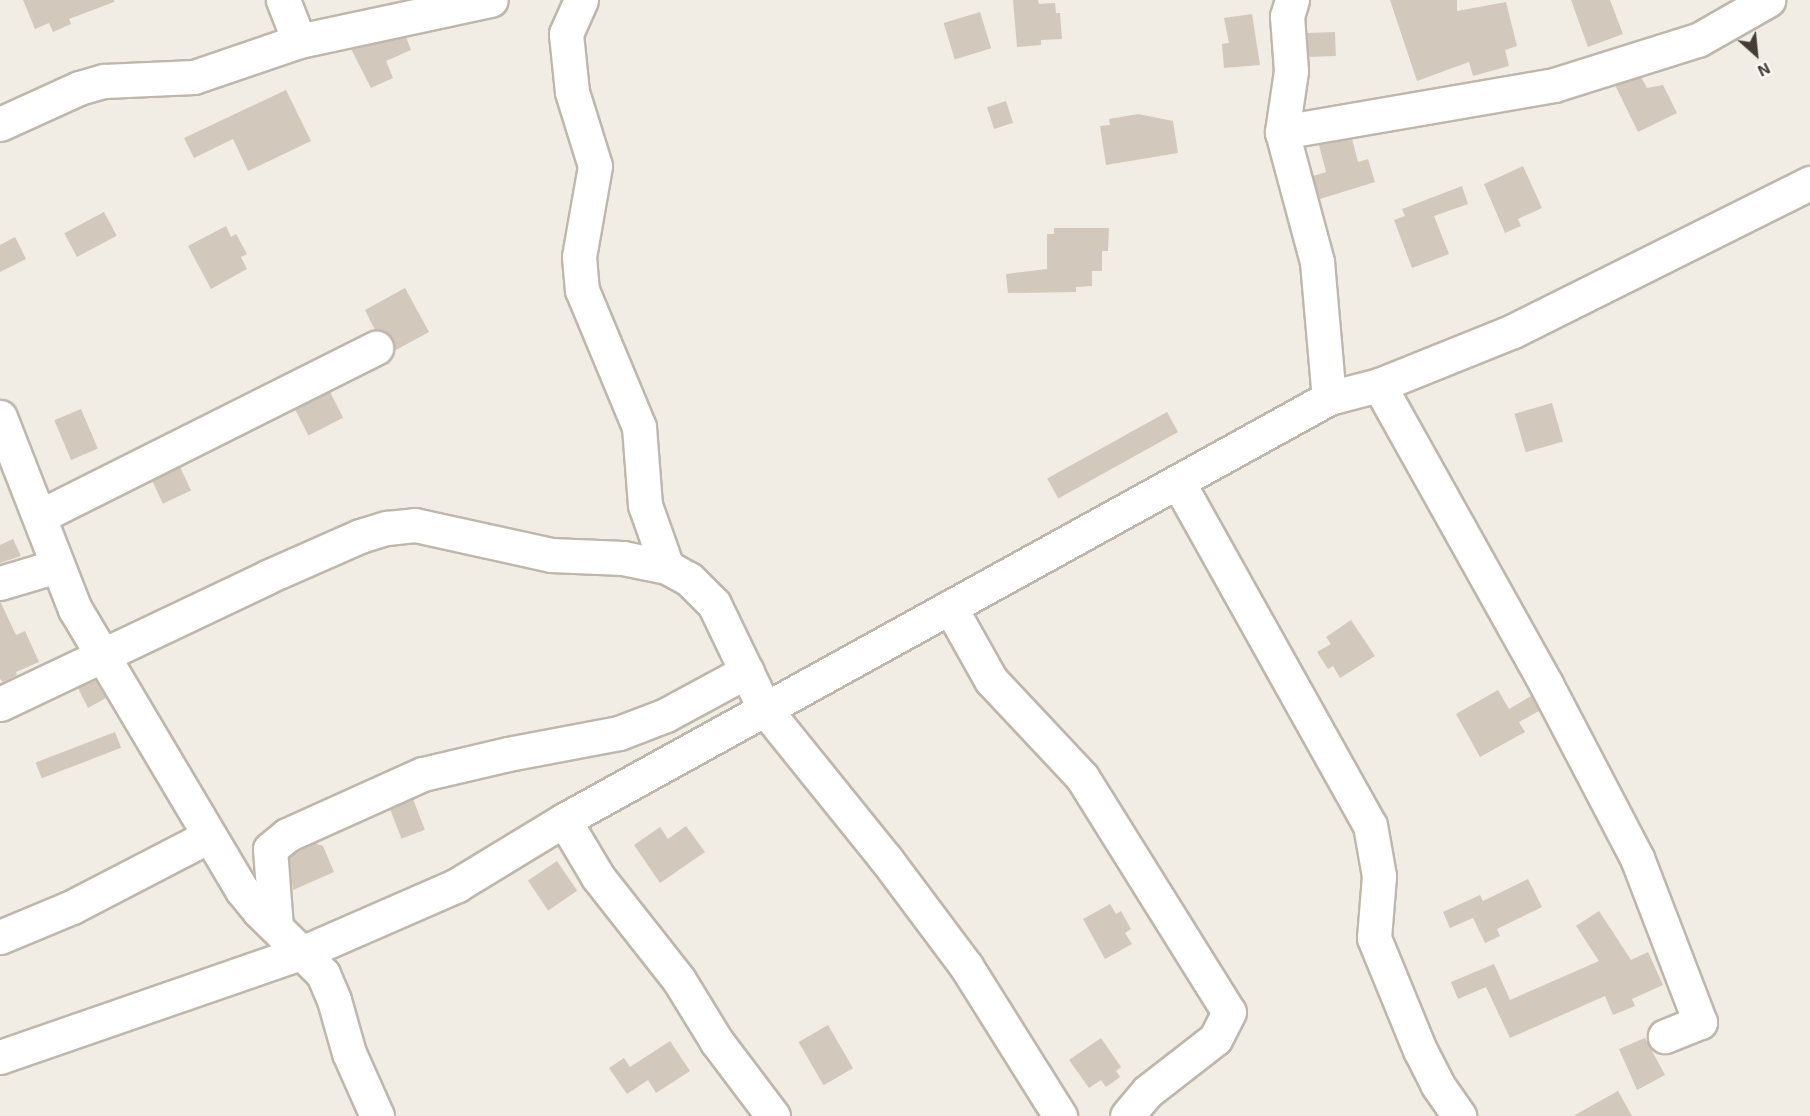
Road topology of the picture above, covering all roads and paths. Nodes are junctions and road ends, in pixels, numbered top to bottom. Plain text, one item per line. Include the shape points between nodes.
1 (283, 0) edge
2 (491, 0) edge
3 (581, 0) edge
4 (1293, 0) edge
5 (1768, 0) edge
6 (299, 41) junction
7 (0, 124) edge
8 (1282, 132) junction
9 (1810, 183) edge
10 (376, 348) dead end
11 (1379, 385) junction
12 (1329, 398) junction
13 (0, 417) edge
14 (1178, 482) junction
15 (40, 516) junction
16 (57, 566) junction
17 (667, 567) junction
18 (0, 583) edge
19 (950, 607) junction
20 (105, 655) junction
21 (747, 671) junction
22 (0, 704) edge
23 (764, 708) junction
24 (564, 820) junction
25 (208, 836) junction
26 (276, 927) junction
27 (0, 937) edge
28 (304, 952) junction
29 (1665, 1036) dead end
30 (0, 1057) edge
31 (376, 1116) edge
32 (773, 1116) edge
33 (1060, 1116) edge
34 (1127, 1116) edge
35 (1459, 1116) edge

1 - 6 street
2 - 6 street
3 - 17 street via 566,34 573,92 595,166 579,257 582,290 639,427 645,505
4 - 8 street via 1287,16 1291,71
5 - 8 street via 1698,40 1554,85
6 - 7 street via 194,77 87,85
8 - 12 street via 1317,262
9 - 11 street via 1513,332
10 - 15 street
11 - 12 street
11 - 29 street via 1546,684 1637,858 1700,1022
12 - 14 street
13 - 15 street
14 - 19 street
14 - 35 street via 1370,825 1379,876 1374,938 1420,1050
15 - 16 street
16 - 18 street
16 - 20 street via 75,609
17 - 20 street via 623,558 551,555 415,525 387,528 267,577
17 - 21 street via 689,579 714,604
19 - 23 street
19 - 34 street via 991,680 1082,777 1229,1012 1215,1039 1147,1092
20 - 22 street
20 - 25 street
21 - 23 street
21 - 26 street via 666,715 619,734 423,774 287,835 270,849
23 - 24 street
23 - 33 street via 966,966
24 - 28 street via 457,885
24 - 32 street via 598,877 679,980 717,1042
25 - 26 street via 242,890
25 - 27 street via 72,907
26 - 28 street
28 - 30 street
28 - 31 street via 329,987 349,1053

